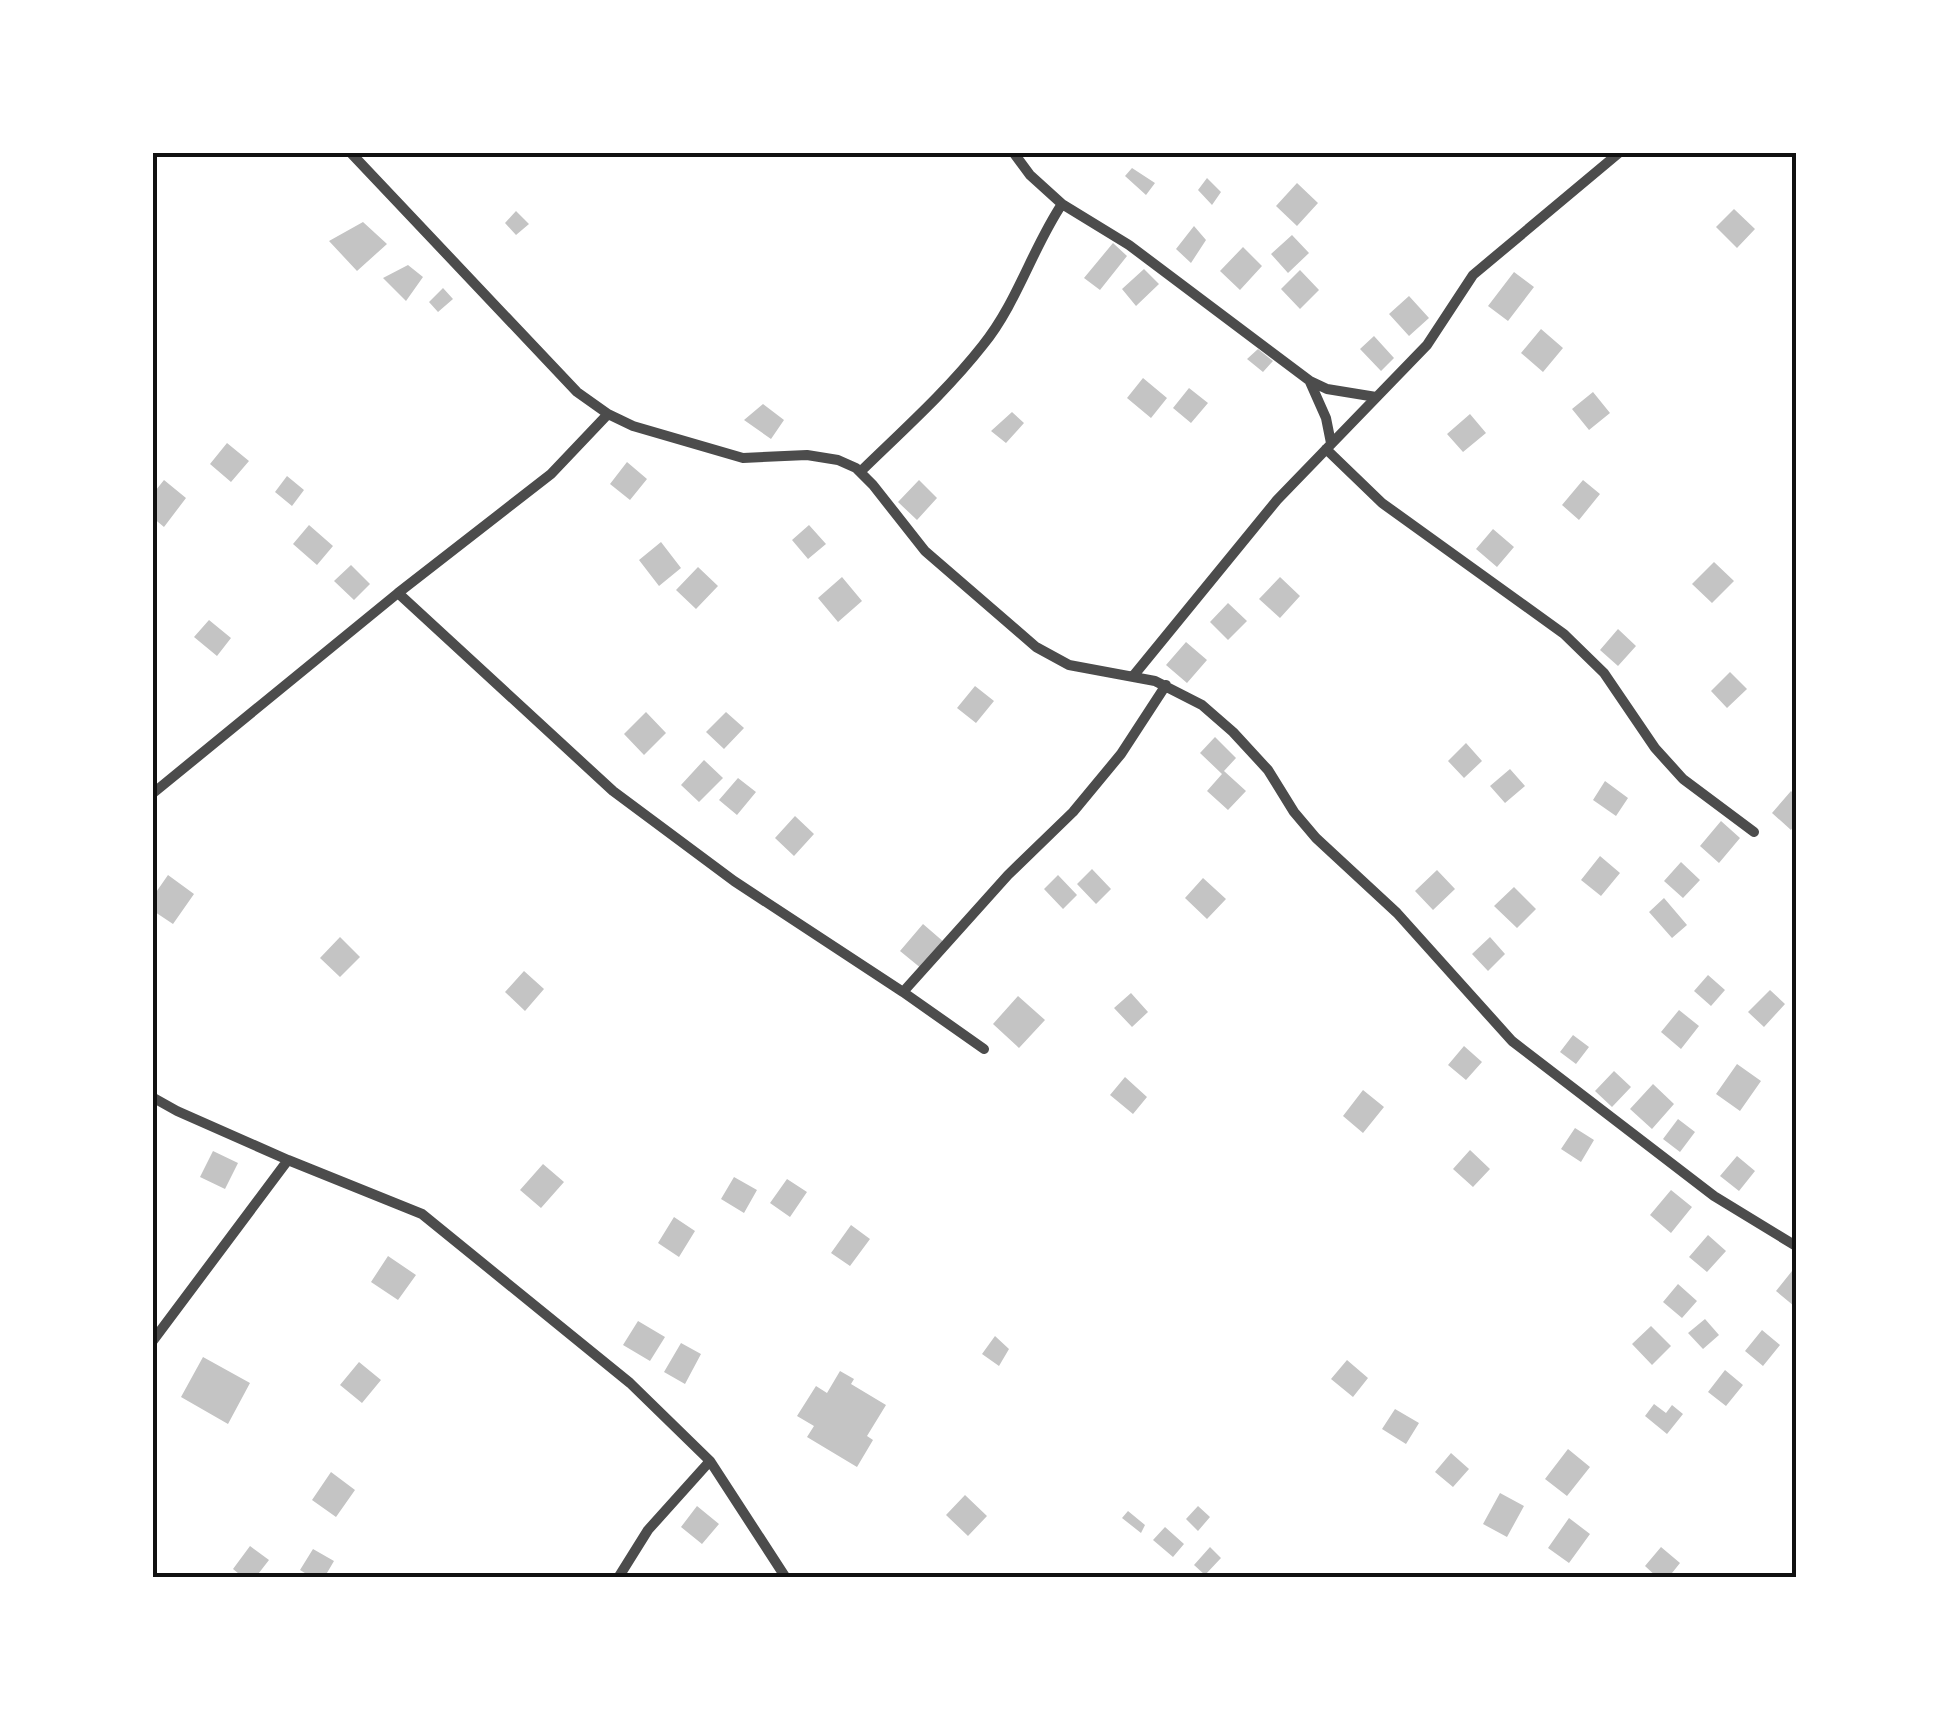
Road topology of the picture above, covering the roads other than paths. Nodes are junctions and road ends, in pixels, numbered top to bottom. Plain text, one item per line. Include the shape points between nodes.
1 (350, 152) edge
2 (1013, 152) edge
3 (1620, 152) edge
4 (1062, 204) junction
5 (1310, 381) junction
6 (1376, 397) junction
7 (608, 414) junction
8 (1329, 446) junction
9 (860, 472) junction
10 (398, 593) junction
11 (1134, 675) junction
12 (1166, 685) junction
13 (152, 794) edge
14 (1754, 832) dead end
15 (904, 992) junction
16 (984, 1049) dead end
17 (152, 1097) edge
18 (288, 1160) junction
19 (1796, 1246) edge
20 (152, 1342) edge
21 (710, 1461) junction
22 (618, 1578) edge
23 (786, 1578) edge

1 - 7 street via 577,392
2 - 4 street
3 - 6 street via 1473,276 1427,345
4 - 5 street
4 - 9 street via 984,344
5 - 6 street
5 - 8 street
6 - 8 street
7 - 9 street via 743,458 807,455
7 - 10 street via 551,474
8 - 11 street
8 - 14 street via 1382,503 1564,634 1604,673 1683,778
9 - 11 street via 925,551 1036,647 1069,666
10 - 13 street
10 - 15 street via 613,791 734,881
11 - 12 street
12 - 15 street via 1122,754 1073,812
12 - 19 street via 1234,732 1316,838 1398,912 1512,1040 1714,1196
15 - 16 street
17 - 18 street
18 - 20 street
18 - 21 street via 422,1214 630,1383
21 - 22 street via 648,1530
21 - 23 street

